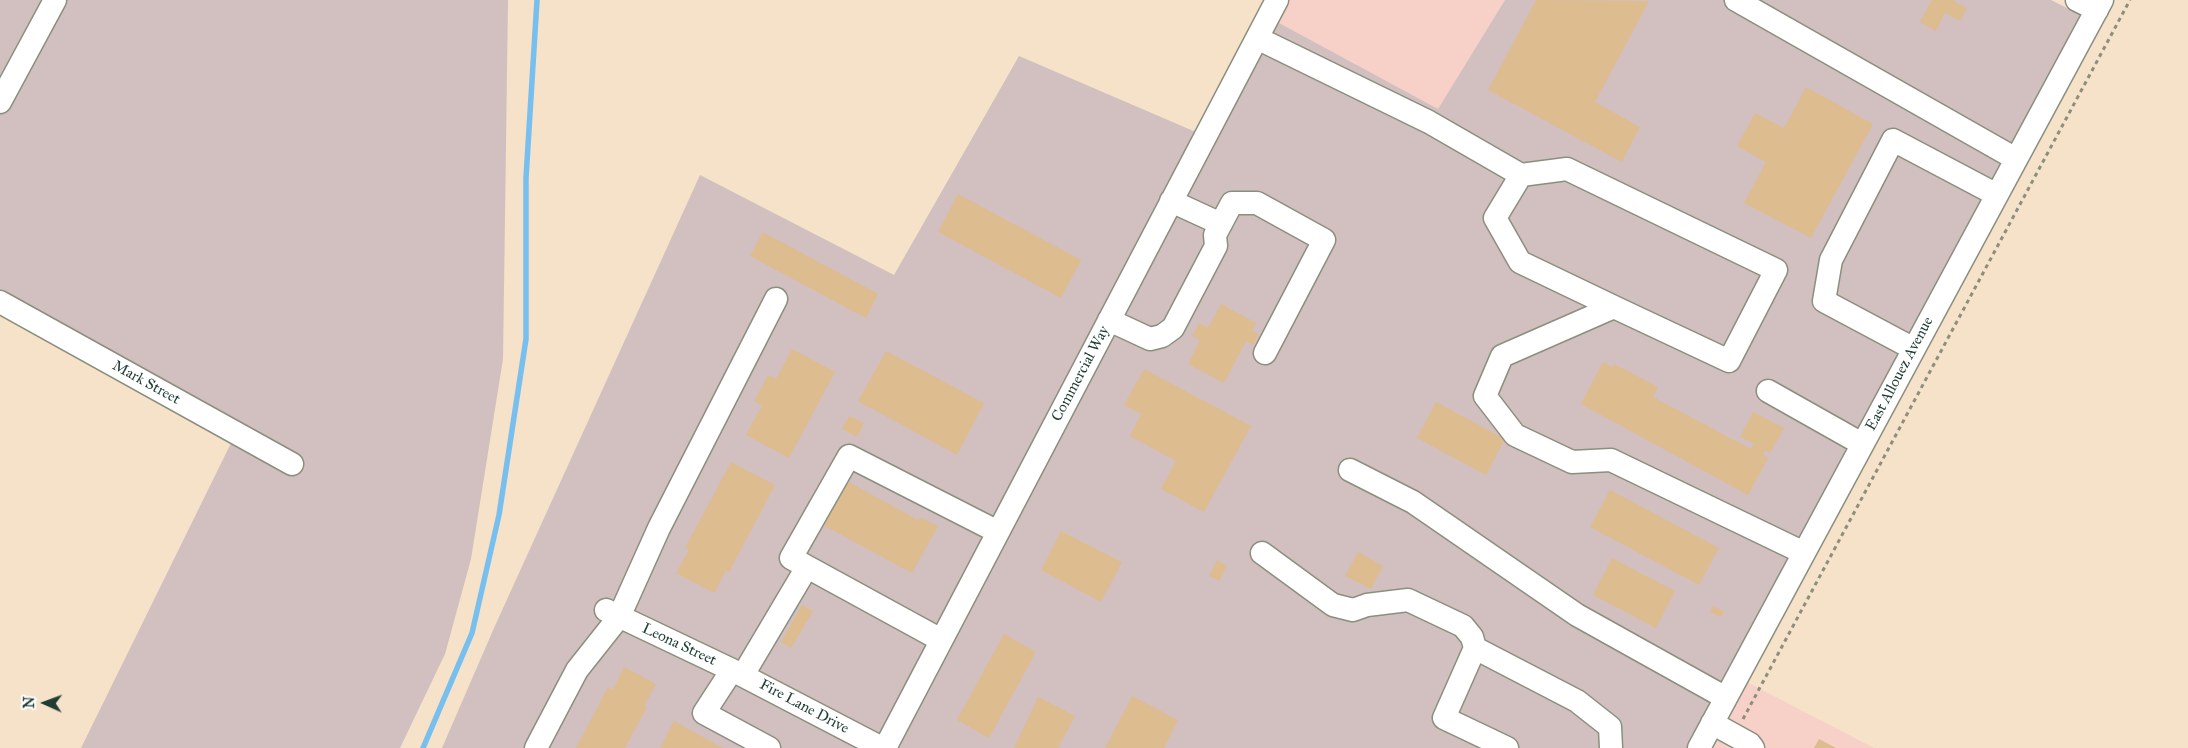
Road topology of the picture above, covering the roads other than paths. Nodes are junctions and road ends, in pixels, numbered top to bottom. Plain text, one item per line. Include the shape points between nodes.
1 (55, 0) edge
2 (1277, 0) edge
3 (1736, 0) edge
4 (2077, 0) edge
5 (2099, 5) edge
6 (1257, 38) junction
7 (0, 102) edge
8 (2016, 159) junction
9 (1521, 175) junction
10 (1997, 195) junction
11 (1171, 202) junction
12 (1221, 224) junction
13 (776, 299) dead end
14 (0, 302) edge
15 (1614, 307) junction
16 (1109, 320) junction
17 (1914, 349) junction
18 (1265, 353) dead end
19 (1768, 391) dead end
20 (1862, 444) junction
21 (292, 464) dead end
22 (1350, 470) dead end
23 (998, 532) junction
24 (1262, 553) dead end
25 (1804, 553) junction
26 (807, 567) junction
27 (612, 613) junction
28 (941, 640) junction
29 (1475, 648) junction
30 (743, 675) junction
31 (1726, 698) junction
32 (1712, 723) junction
33 (536, 748) edge
34 (769, 748) edge
35 (883, 748) edge
36 (1507, 748) edge
37 (1611, 748) edge
38 (1699, 748) edge
39 (1753, 748) edge

1 - 7 street
2 - 6 street, Commercial Way
3 - 8 street
4 - 5 street
5 - 8 street, East Allouez Avenue
6 - 9 street via 1429,122
6 - 11 street, Commercial Way
8 - 10 street, East Allouez Avenue
9 - 15 street via 1495,218 1520,262
9 - 15 street via 1567,169 1776,270 1729,361
10 - 17 street, East Allouez Avenue
10 - 17 street via 1893,140 1831,260 1824,301
11 - 12 street
11 - 16 street, Commercial Way
12 - 16 street via 1215,236 1216,246 1172,328 1162,336 1150,339
12 - 18 street via 1232,203 1257,203 1324,240
13 - 27 street
14 - 21 street, Mark Street
15 - 25 street via 1502,356 1485,396 1515,435 1572,462 1611,460
16 - 23 street, Commercial Way
17 - 20 street, East Allouez Avenue
19 - 20 street
20 - 25 street, East Allouez Avenue
22 - 31 street via 1413,502 1577,615
23 - 26 street via 849,456 791,558
23 - 28 street, Commercial Way
24 - 29 street via 1333,605 1353,610 1408,600 1464,626
25 - 31 street, East Allouez Avenue
26 - 28 street
26 - 30 street
27 - 30 street, Leona Street
27 - 33 street via 577,670
28 - 35 street, Commercial Way
29 - 36 street via 1444,718
29 - 37 street via 1577,700 1610,727
30 - 34 street via 704,713
30 - 35 street, Fire Lane Drive
31 - 32 street, East Allouez Avenue
32 - 38 street, East Allouez Avenue
32 - 39 street

